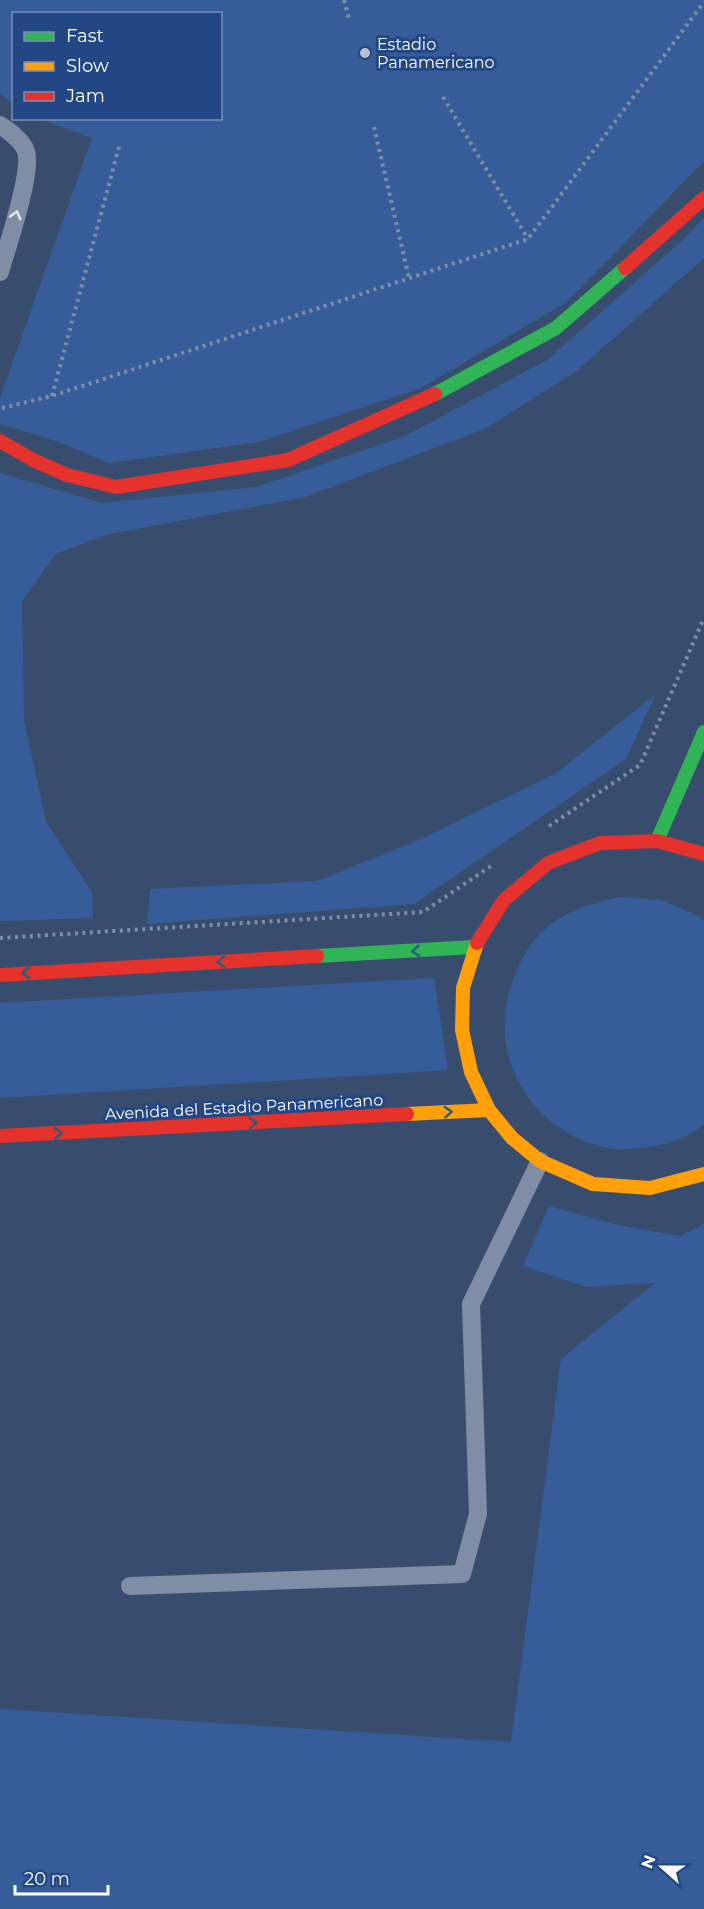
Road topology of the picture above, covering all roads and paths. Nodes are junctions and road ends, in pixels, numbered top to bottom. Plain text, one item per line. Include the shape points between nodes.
1 (344, 0) edge
2 (704, 2) edge
3 (349, 19) dead end
4 (443, 97) dead end
5 (0, 125) edge
6 (374, 127) dead end
7 (119, 147) dead end
8 (704, 198) edge
9 (528, 239) junction
10 (0, 272) edge
11 (409, 278) junction
12 (52, 396) junction
13 (0, 409) edge
14 (0, 441) edge
15 (704, 618) edge
16 (704, 732) edge
17 (541, 832) dead end
18 (657, 840) junction
19 (704, 854) edge
20 (492, 865) dead end
21 (0, 938) edge
22 (474, 947) junction
23 (0, 975) edge
24 (489, 1110) junction
25 (0, 1136) edge
26 (540, 1161) junction
27 (704, 1174) edge
28 (130, 1586) dead end

1 - 3 path
2 - 9 path
4 - 9 path
10 -> 5 lane via 28,172 26,150 14,134
6 - 11 path
7 - 12 path
8 - 14 street via 556,328 440,392 288,460 116,488 67,475
9 - 11 path
11 - 12 path
12 - 13 path
15 - 17 path via 640,765
16 - 18 street
18 - 19 street
18 - 22 street via 600,843 548,863 504,900
20 - 21 path via 423,912
22 -> 23 street
22 - 24 street via 463,988 462,1030 471,1072
25 -> 24 street, Avenida del Estadio Panamericano
24 - 26 street via 512,1138
26 - 27 street via 604,1185 650,1188
26 - 28 lane via 471,1304 478,1514 462,1574

